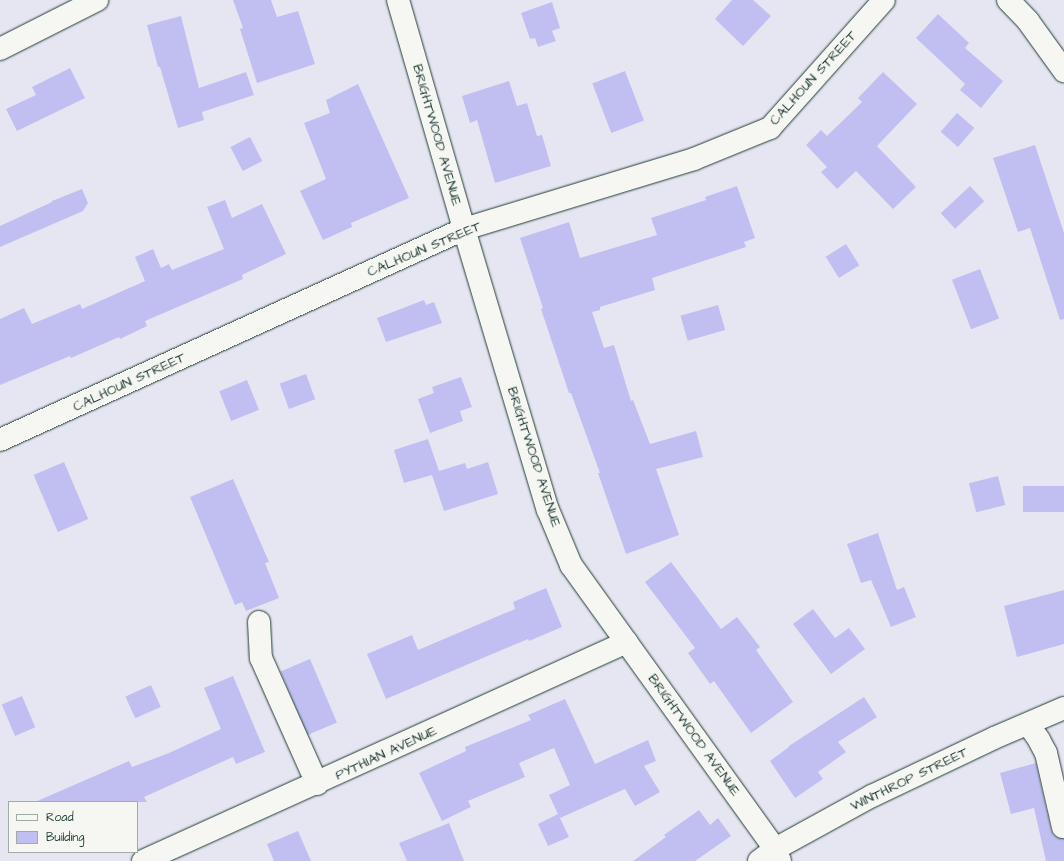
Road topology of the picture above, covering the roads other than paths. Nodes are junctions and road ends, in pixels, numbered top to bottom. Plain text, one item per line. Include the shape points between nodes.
1 (97, 0) edge
2 (398, 0) edge
3 (884, 0) edge
4 (1008, 0) edge
5 (0, 49) edge
6 (1064, 70) edge
7 (464, 229) junction
8 (0, 440) edge
9 (259, 622) dead end
10 (627, 642) junction
11 (1064, 708) edge
12 (1028, 724) junction
13 (317, 784) junction
14 (1063, 827) edge
15 (772, 857) edge
16 (143, 861) edge

1 - 5 street
2 - 7 street, BRIGHTWOOD AVENUE
3 - 7 street, CALHOUN STREET via 770,128 694,159
4 - 6 street via 1028,21
7 - 8 street, CALHOUN STREET
7 - 10 street, BRIGHTWOOD AVENUE via 548,510 571,565
9 - 13 street via 261,658
10 - 13 street, PYTHIAN AVENUE
10 - 15 street, BRIGHTWOOD AVENUE
11 - 12 street, WINTHROP STREET
12 - 14 street via 1046,753
12 - 15 street, WINTHROP STREET via 872,796
13 - 16 street, PYTHIAN AVENUE

